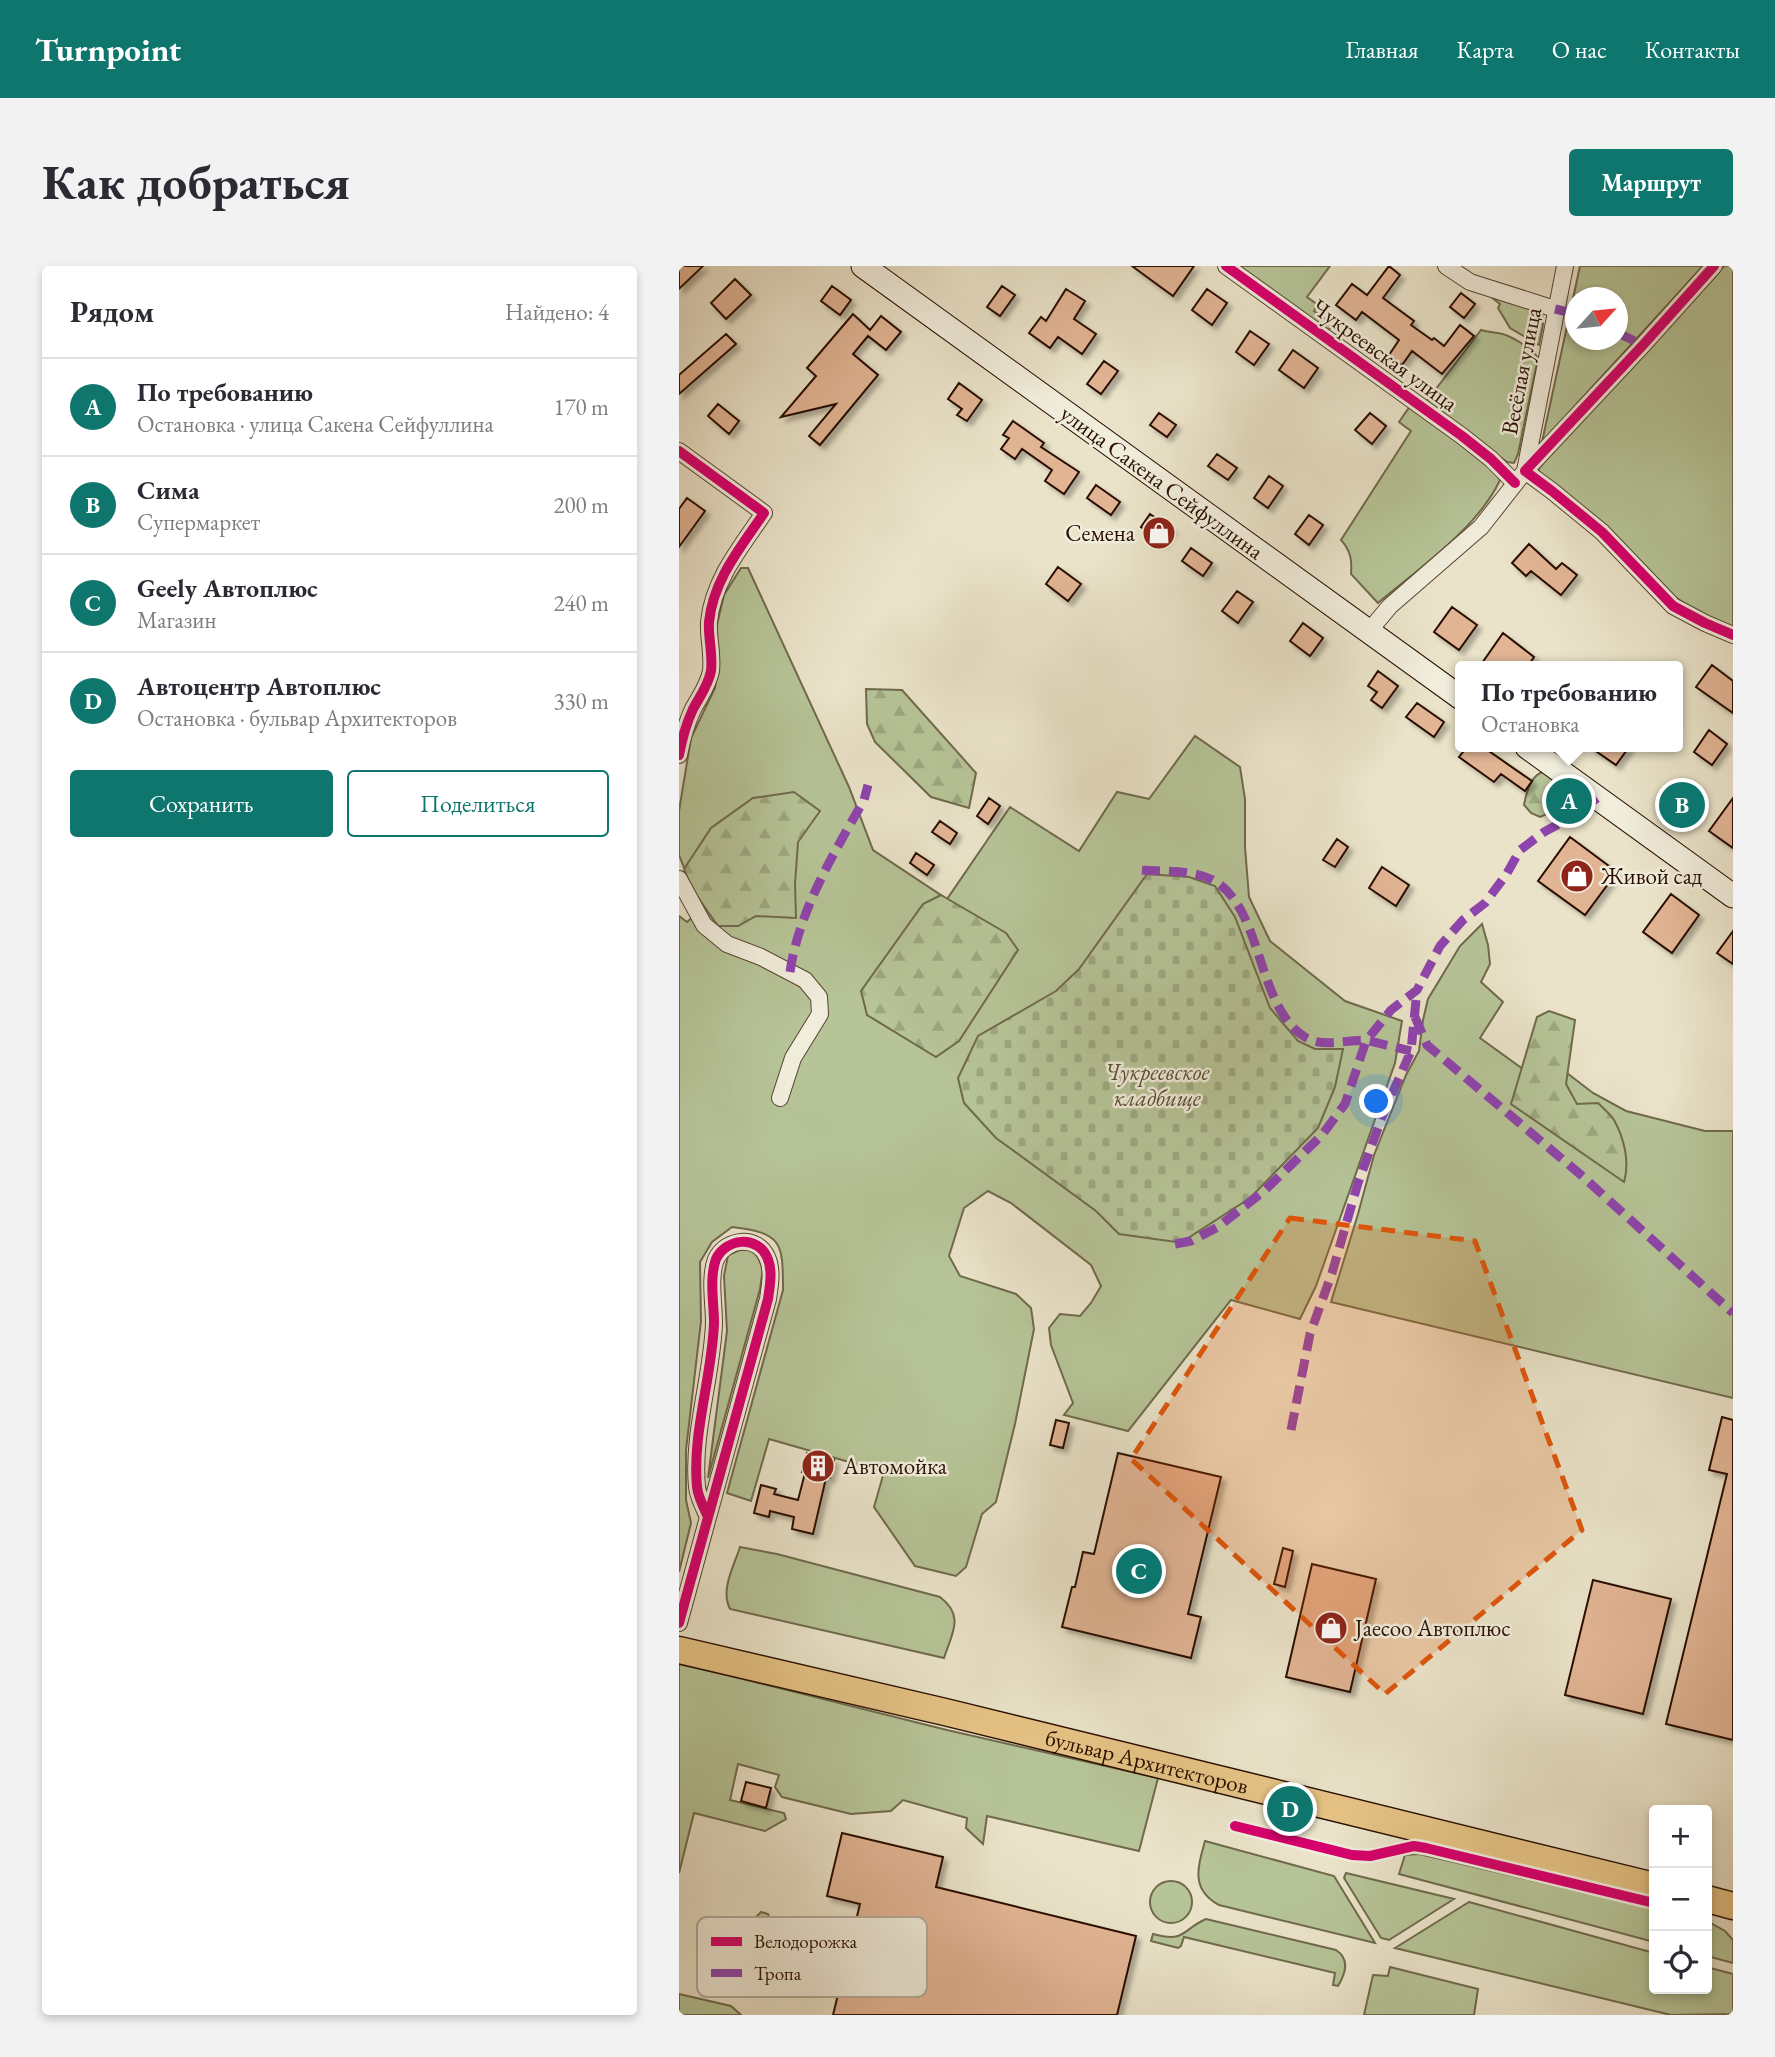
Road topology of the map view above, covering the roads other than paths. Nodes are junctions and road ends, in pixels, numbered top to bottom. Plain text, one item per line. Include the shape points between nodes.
1 (863, 266) edge
2 (1226, 266) edge
3 (1446, 266) edge
4 (1565, 266) edge
5 (1714, 266) edge
6 (1555, 309) junction
7 (679, 451) edge
8 (1520, 477) junction
9 (1369, 631) junction
10 (1733, 635) edge
11 (1455, 694) edge
12 (1534, 752) edge
13 (679, 755) edge
14 (679, 879) edge
15 (1733, 896) edge
16 (780, 1098) dead end
17 (708, 1517) junction
18 (679, 1623) edge
19 (679, 1634) edge
20 (679, 1650) edge
21 (1650, 1868) edge
22 (1712, 1883) edge
23 (1649, 1885) edge
24 (1733, 1888) edge
25 (1712, 1900) edge
26 (1733, 1906) edge

1 - 9 main road, улица Сакена Сейфуллина
2 - 8 street, Чукреевская улица
3 - 6 street via 1470,282
4 - 6 street, Весёлая улица
5 - 8 street
6 - 8 street, Весёлая улица
7 - 13 street via 764,513 719,581 709,625 711,671 685,728
8 - 9 street, Весёлая улица via 1481,527 1390,606
8 - 10 street via 1552,491 1602,532 1673,606
9 - 11 main road, улица Сакена Сейфуллина
12 - 15 main road
14 - 16 street via 704,925 727,944 805,980 820,996 820,1014 793,1058
17 - 17 street via 771,1280 762,1248 747,1241 736,1242 716,1260 711,1350 698,1441 697,1489
17 - 18 street
19 - 21 main road, бульвар Архитекторов
20 - 23 main road, бульвар Архитекторов
22 - 24 main road
25 - 26 main road

